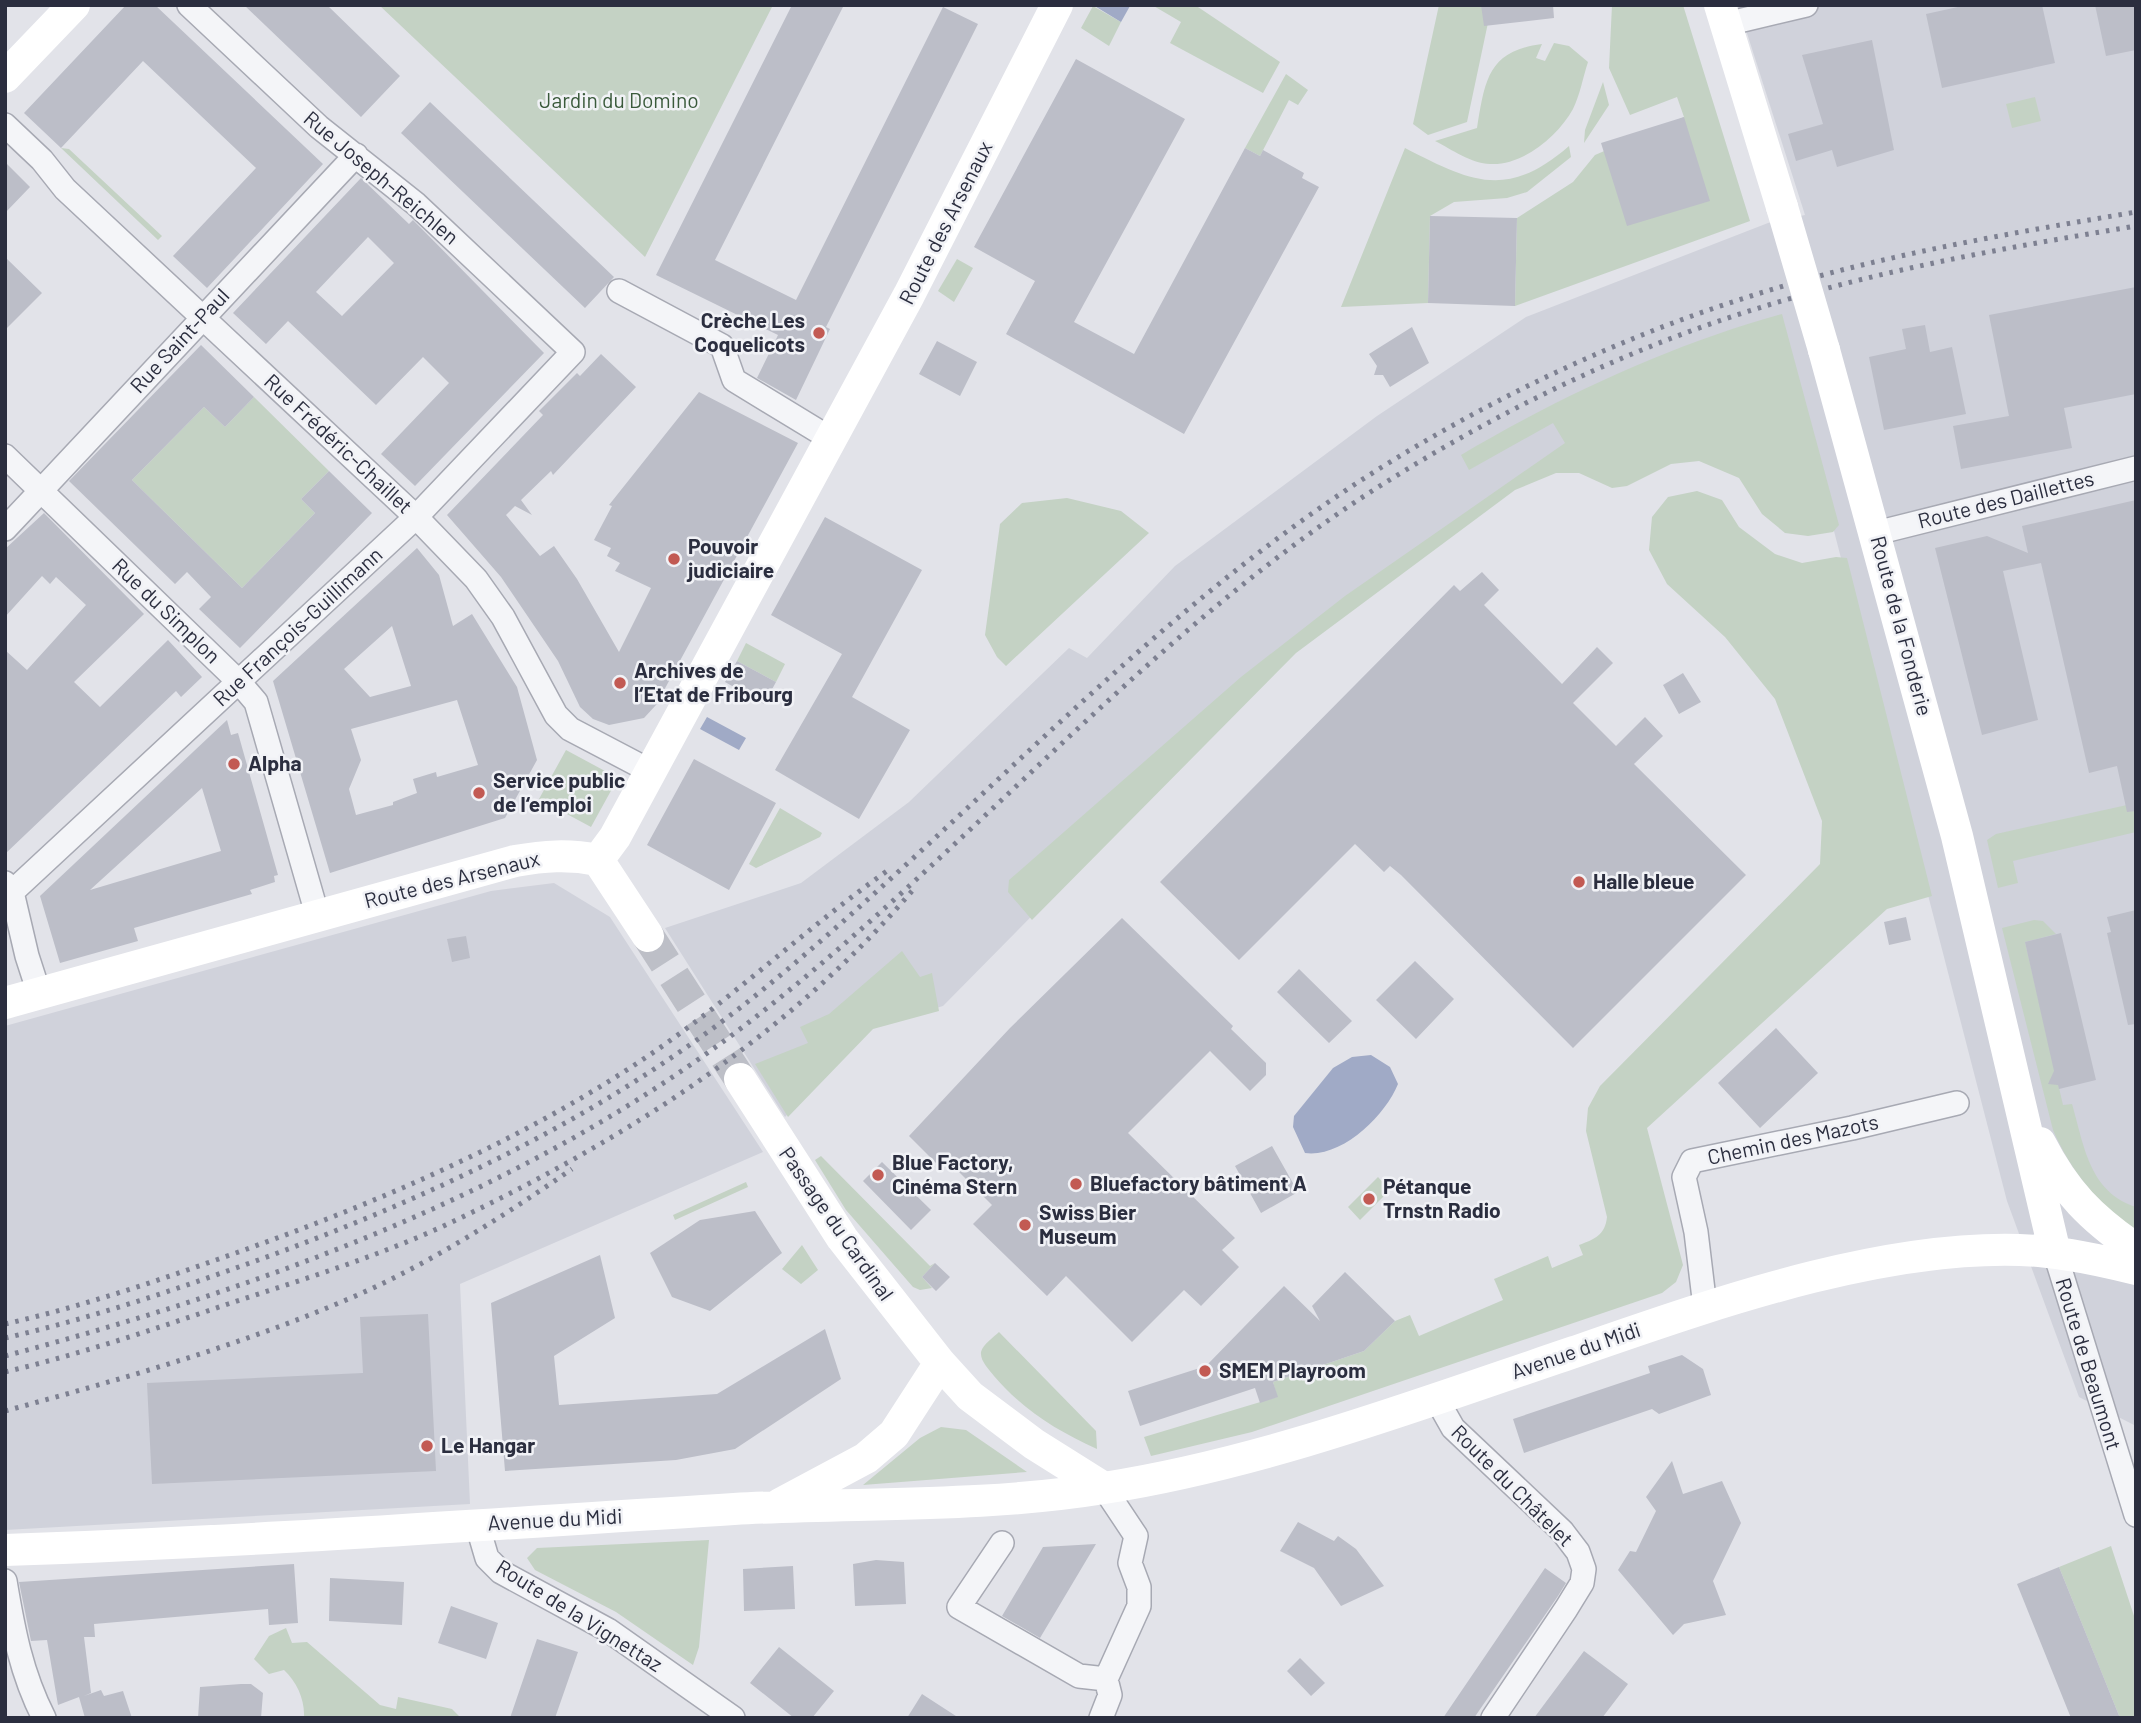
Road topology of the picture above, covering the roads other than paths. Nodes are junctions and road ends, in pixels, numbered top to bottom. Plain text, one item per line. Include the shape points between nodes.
1 (74, 5) edge
2 (190, 5) edge
3 (1057, 5) edge
4 (1806, 5) edge
5 (1723, 15) edge
6 (5, 78) edge
7 (5, 125) edge
8 (356, 155) junction
9 (619, 291) dead end
10 (203, 316) junction
11 (572, 352) joint
12 (831, 439) junction
13 (5, 456) edge
14 (2136, 468) edge
15 (42, 491) junction
16 (416, 517) junction
17 (5, 529) edge
18 (1876, 533) junction
19 (239, 682) junction
20 (650, 771) junction
21 (598, 860) junction
22 (9, 887) edge
23 (317, 914) junction
24 (648, 936) tunnel mouth
25 (39, 993) junction
26 (5, 1003) edge
27 (740, 1079) tunnel mouth
28 (2019, 1101) junction
29 (1957, 1103) dead end
30 (2136, 1249) edge
31 (2055, 1253) junction
32 (2136, 1269) edge
33 (1705, 1307) junction
34 (940, 1363) junction
35 (1436, 1398) junction
36 (1104, 1488) junction
37 (776, 1507) junction
38 (2136, 1515) edge
39 (477, 1524) junction
40 (1002, 1543) dead end
41 (5, 1550) edge
42 (5, 1581) edge
43 (1106, 1679) junction
44 (44, 1718) edge
45 (733, 1718) edge
46 (1101, 1718) edge
47 (1493, 1718) edge

1 - 6 main road
2 - 8 street, Rue Joseph-Reichlen via 319,127
3 - 12 main road, Route des Arsenaux
4 - 5 street
5 - 18 main road, Route de la Fonderie, bridge
7 - 10 street, Rue Frédéric-Chaillet via 71,194
8 - 10 street, Rue Saint-Paul
8 - 11 street, Rue Joseph-Reichlen via 416,204
9 - 12 street via 722,346 734,380
10 - 15 street, Rue Saint-Paul
10 - 16 street, Rue Frédéric-Chaillet
11 - 16 street, Rue François-Guillimann
12 - 20 main road, Route des Arsenaux
13 - 15 street, Rue du Simplon
14 - 18 street, Route des Daillettes
15 - 17 street, Rue Saint-Paul
15 - 19 street, Rue du Simplon
16 - 19 street, Rue François-Guillimann
16 - 20 street, Rue Frédéric-Chaillet via 476,579 503,617 556,715 570,729
18 - 28 main road, Route de la Fonderie via 1957,836
19 - 22 street, Rue François-Guillimann
19 - 23 street, Rue du Simplon via 256,702
20 - 21 main road, Route des Arsenaux
21 - 23 main road, Route des Arsenaux via 549,855 515,861
21 - 24 main road
22 - 25 street
23 - 25 main road, Route des Arsenaux
25 - 26 main road, Route des Arsenaux
27 - 34 main road, Passage du Cardinal via 842,1238
28 - 30 main road via 2067,1189 2089,1213
28 - 31 main road, Route de la Fonderie
29 - 33 street, Chemin des Mazots via 1692,1161 1684,1177
31 - 32 main road, Avenue du Midi
31 - 33 main road, Avenue du Midi via 2005,1251 1887,1262
31 - 38 street, Route de Beaumont
33 - 35 main road, Avenue du Midi
34 - 36 main road, Passage du Cardinal via 970,1396
34 - 37 main road via 894,1434 866,1458
35 - 36 main road, Avenue du Midi via 1187,1475
35 - 47 street, Route du Châtelet via 1453,1428 1562,1531 1578,1552 1584,1570 1566,1609
36 - 37 main road, Avenue du Midi via 1009,1501
36 - 43 street via 1136,1536 1130,1563 1139,1587 1139,1606
37 - 39 main road, Avenue du Midi
39 - 41 main road, Avenue du Midi
39 - 45 street, Route de la Vignettaz via 487,1558 501,1572 608,1630
40 - 43 street via 959,1607 1079,1676
42 - 44 street via 17,1651
43 - 46 street via 1110,1695

